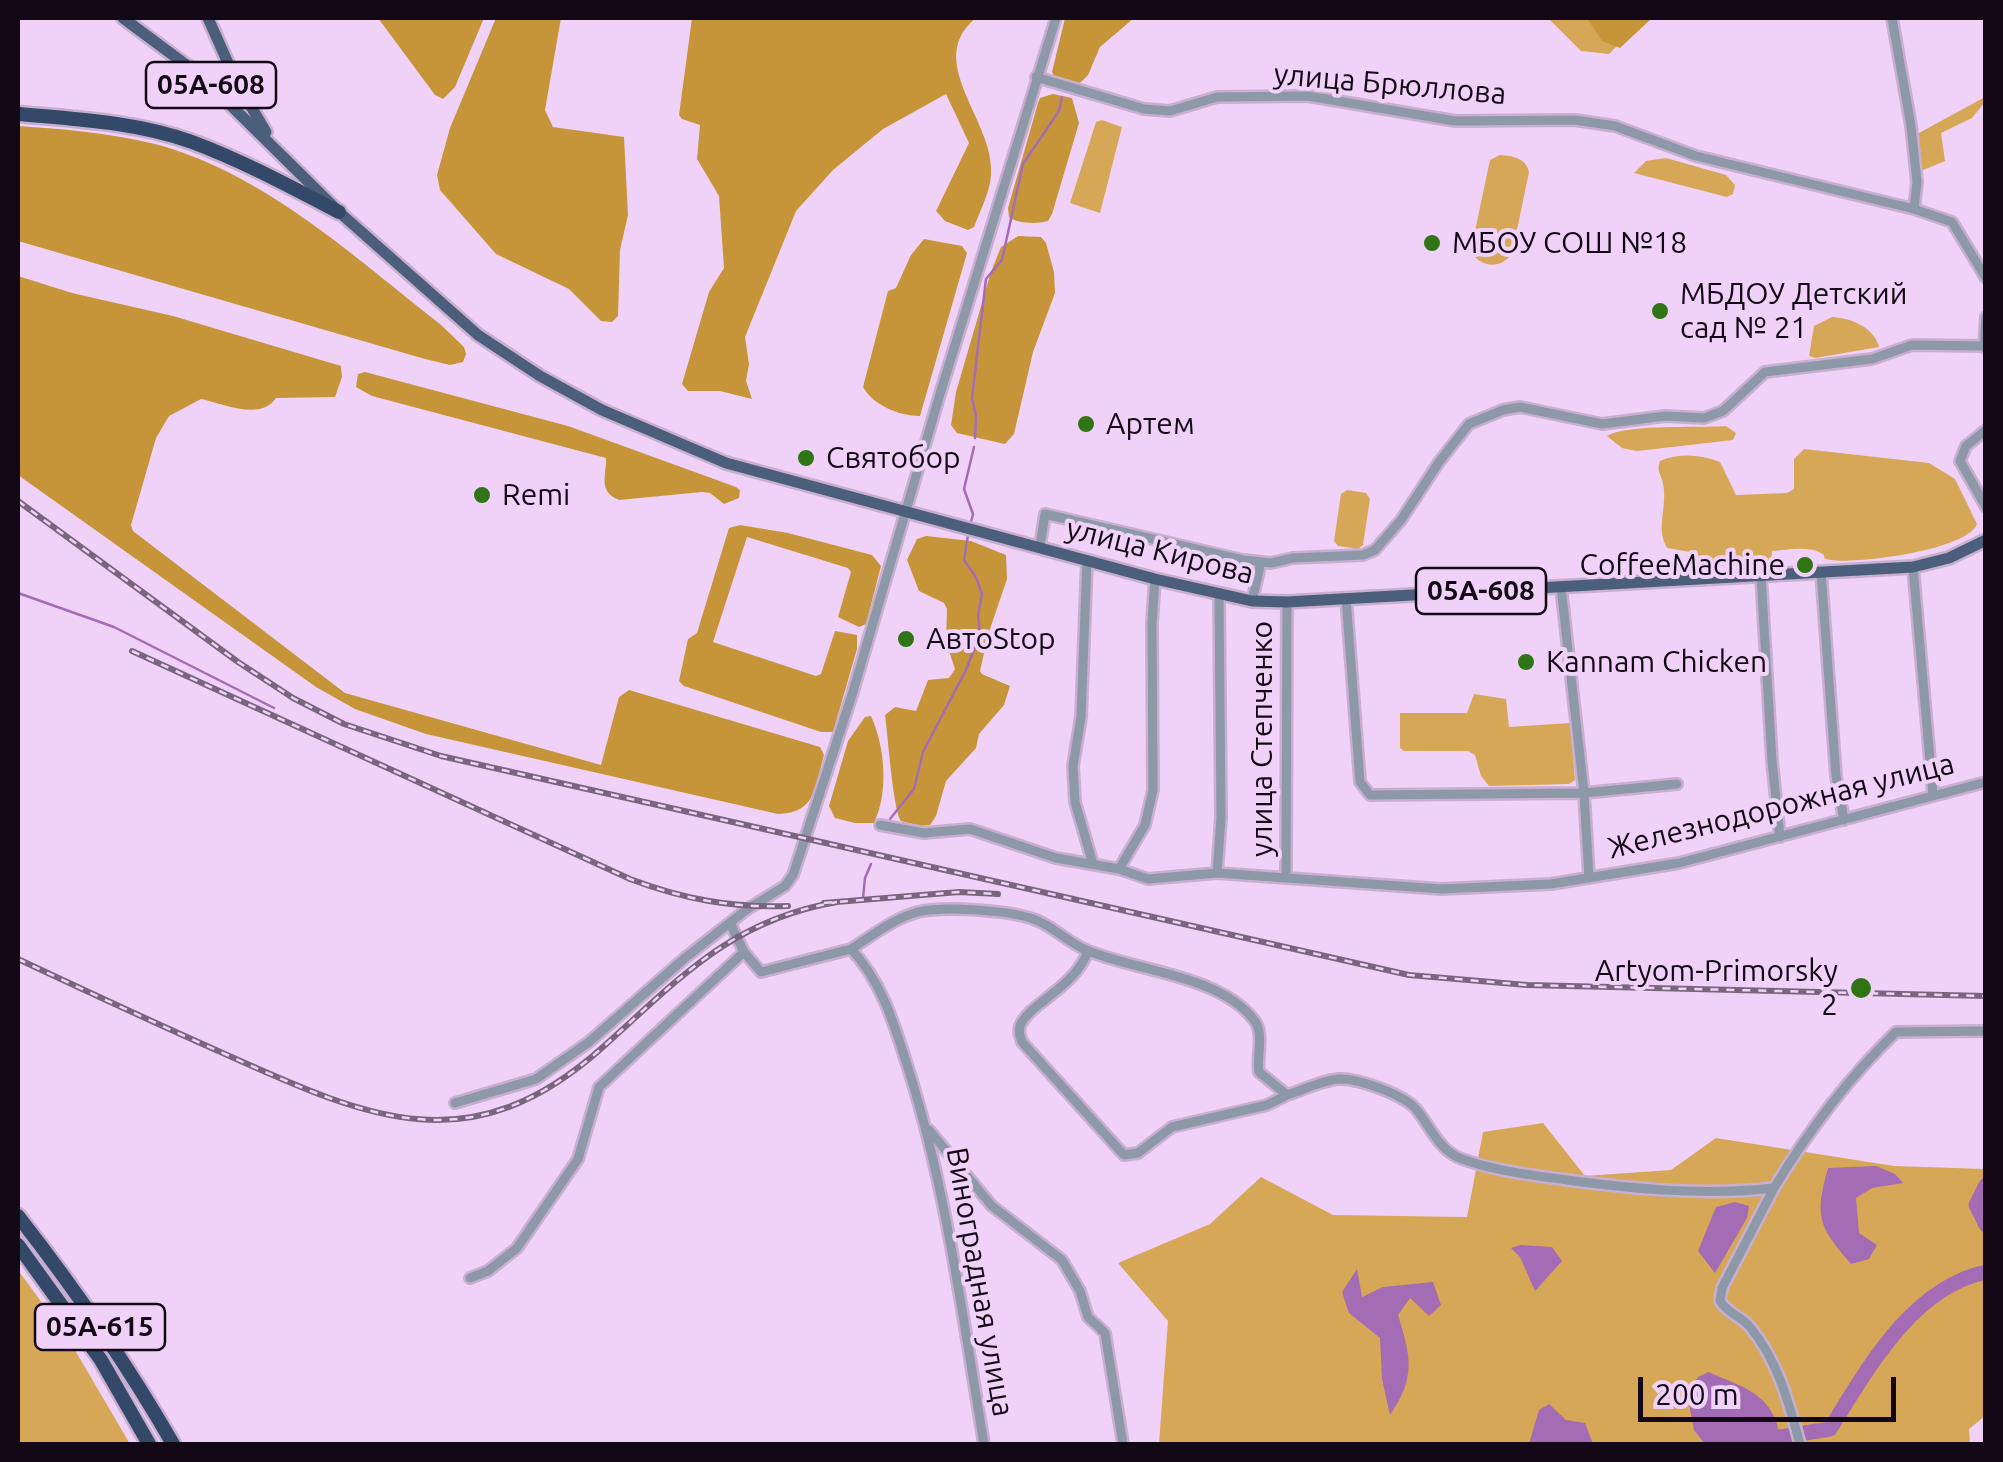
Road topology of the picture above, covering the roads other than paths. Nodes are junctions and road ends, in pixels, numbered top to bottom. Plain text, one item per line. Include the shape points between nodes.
1 (124, 18) edge
2 (208, 18) edge
3 (1056, 18) edge
4 (1892, 18) edge
5 (1036, 77) junction
6 (18, 114) edge
7 (289, 163) junction
8 (1914, 209) junction
9 (339, 212) junction
10 (1986, 278) edge
11 (1986, 317) edge
12 (1984, 348) edge
13 (1986, 430) edge
14 (1986, 507) edge
15 (907, 512) junction
16 (1986, 540) edge
17 (1040, 546) junction
18 (1087, 560) junction
19 (1261, 562) junction
20 (1913, 566) junction
21 (1821, 572) junction
22 (1761, 576) junction
23 (1155, 579) junction
24 (1561, 587) junction
25 (1219, 594) junction
26 (1346, 598) junction
27 (1252, 601) junction
28 (1288, 602) junction
29 (1986, 782) edge
30 (1677, 784) dead end
31 (1584, 793) junction
32 (1933, 795) junction
33 (1844, 820) junction
34 (880, 826) dead end
35 (1780, 837) junction
36 (1092, 864) junction
37 (1119, 868) junction
38 (1217, 873) junction
39 (1286, 876) junction
40 (1589, 878) junction
41 (731, 925) junction
42 (851, 949) junction
43 (1088, 951) junction
44 (744, 952) junction
45 (1986, 1031) edge
46 (1287, 1095) junction
47 (455, 1103) dead end
48 (927, 1128) junction
49 (1774, 1188) junction
50 (18, 1216) edge
51 (18, 1245) edge
52 (470, 1278) dead end
53 (1798, 1437) edge
54 (149, 1444) edge
55 (174, 1444) edge
56 (984, 1444) edge
57 (1123, 1444) edge

1 - 7 main road, 05А-608 via 202,76
2 - 7 main road via 248,105
3 - 5 street
4 - 8 street via 1911,126
5 - 8 street, улица Брюллова via 1162,111 1216,97 1308,96 1455,121 1594,122 1696,156
5 - 15 street
6 - 9 highway via 130,126 190,142
7 - 9 main road, 05А-608
8 - 10 street, улица Брюллова via 1956,226
9 - 15 main road, улица Кирова / 05А-608 via 478,336 540,376 726,463
11 - 12 street
12 - 19 street via 1912,345 1872,359 1765,372 1723,411 1704,418 1602,424 1502,410 1469,424 1374,550
13 - 14 street via 1966,446 1960,461
15 - 17 main road, улица Кирова / 05А-608
15 - 41 street via 793,874
16 - 20 main road, улица Кирова / 05А-608
17 - 18 main road, улица Кирова / 05А-608
17 - 19 street via 1045,514
18 - 23 main road, улица Кирова / 05А-608
18 - 36 street via 1073,766 1074,802
19 - 27 street
20 - 21 main road, улица Кирова / 05А-608
20 - 32 street
21 - 22 main road, улица Кирова / 05А-608
21 - 33 street
22 - 24 main road, улица Кирова / 05А-608
22 - 35 street
23 - 25 main road, улица Кирова / 05А-608
23 - 37 street via 1153,790 1145,825
24 - 26 main road, улица Кирова / 05А-608
24 - 31 street
25 - 27 main road, улица Кирова / 05А-608
25 - 38 street
26 - 28 main road, улица Кирова / 05А-608
26 - 31 street via 1364,792 1381,798
27 - 28 main road, улица Кирова / 05А-608
28 - 39 street, улица Степченко
29 - 32 street, Железнодорожная улица
30 - 31 street
31 - 40 street
32 - 33 street, Железнодорожная улица
33 - 35 street, Железнодорожная улица
34 - 36 street, Железнодорожная улица via 924,833 970,829
35 - 40 street, Железнодорожная улица
36 - 37 street, Железнодорожная улица
37 - 38 street, Железнодорожная улица via 1148,878
38 - 39 street, Железнодорожная улица
39 - 40 street, Железнодорожная улица via 1410,889
41 - 44 street
41 - 47 street via 536,1078
42 - 43 street via 920,912 964,911 1036,920
42 - 44 street via 761,972
42 - 48 street, Виноградная улица via 882,992
43 - 46 street via 1229,997 1256,1022 1259,1072
43 - 46 street via 1082,968 1025,1018 1019,1033 1124,1155 1172,1127
44 - 52 street via 599,1087 578,1159 516,1248
45 - 49 street via 1896,1032 1809,1129
46 - 49 street via 1338,1079 1397,1095 1455,1156 1518,1173 1666,1191
48 - 56 street, Виноградная улица
48 - 57 street, Виноградная улица via 992,1206 1062,1260 1088,1317 1105,1333
49 - 53 street via 1720,1302 1748,1324 1778,1372
50 - 55 highway, 05А-615 via 73,1286
51 - 54 highway, 05А-615 via 101,1360

